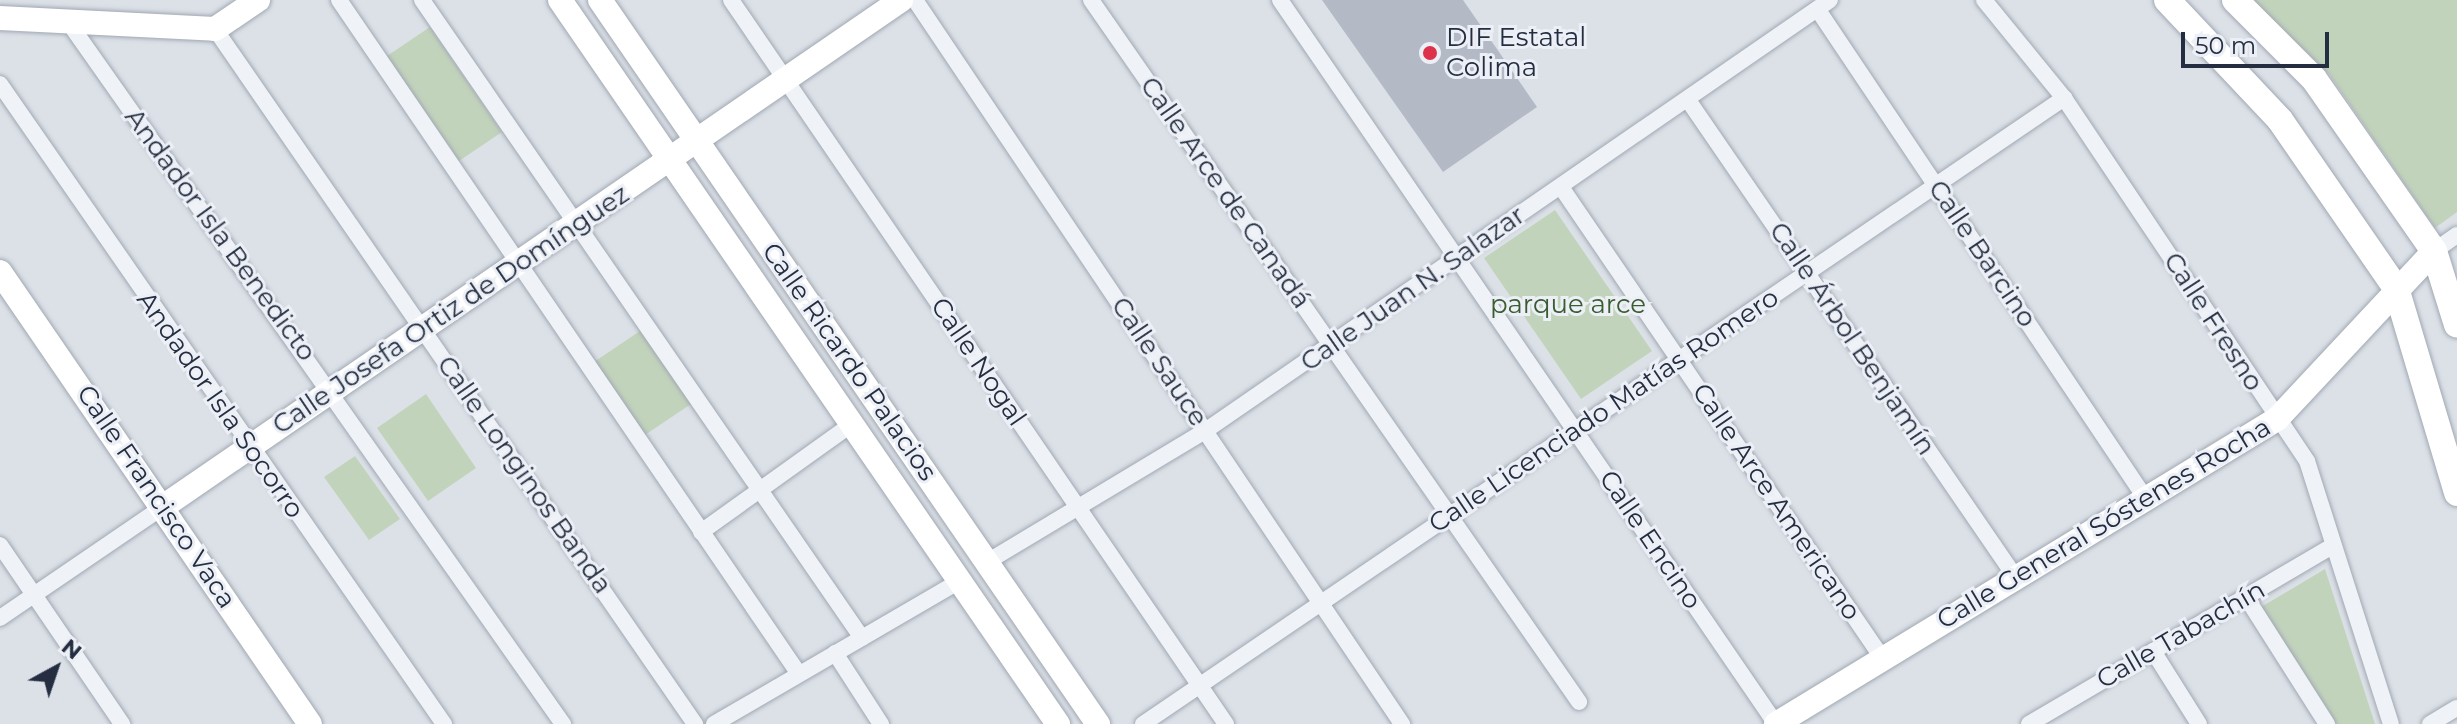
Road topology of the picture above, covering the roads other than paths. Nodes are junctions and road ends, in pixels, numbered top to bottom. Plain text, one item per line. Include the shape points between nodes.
1 (258, 0) edge
2 (339, 0) edge
3 (422, 0) edge
4 (560, 0) edge
5 (600, 0) edge
6 (731, 0) edge
7 (901, 0) edge
8 (915, 0) edge
9 (1091, 0) edge
10 (1280, 0) edge
11 (1984, 0) edge
12 (2167, 0) edge
13 (2235, 0) edge
14 (1824, 5) edge
15 (0, 18) edge
16 (69, 23) junction
17 (215, 29) junction
18 (786, 79) junction
19 (0, 84) edge
20 (2064, 98) junction
21 (1688, 100) junction
22 (698, 142) junction
23 (671, 161) junction
24 (1936, 186) junction
25 (1561, 187) junction
26 (576, 225) junction
27 (2457, 235) edge
28 (2434, 251) junction
29 (1458, 258) junction
30 (516, 266) junction
31 (0, 272) edge
32 (1807, 273) junction
33 (2396, 288) junction
34 (2457, 325) edge
35 (423, 329) junction
36 (1331, 346) junction
37 (1679, 360) junction
38 (332, 392) junction
39 (2277, 419) junction
40 (852, 424) junction
41 (1205, 431) junction
42 (1575, 431) junction
43 (249, 448) junction
44 (758, 489) junction
45 (2457, 493) edge
46 (2146, 499) junction
47 (164, 506) junction
48 (1078, 508) junction
49 (1449, 516) junction
50 (701, 532) junction
51 (0, 545) edge
52 (2333, 546) junction
53 (987, 562) junction
54 (2016, 578) junction
55 (960, 581) junction
56 (34, 595) junction
57 (2246, 597) junction
58 (1320, 604) junction
59 (0, 618) edge
60 (862, 638) junction
61 (2153, 651) junction
62 (835, 653) junction
63 (1883, 659) junction
64 (799, 674) junction
65 (1200, 686) junction
66 (1579, 702) dead end
67 (2457, 708) edge
68 (2048, 719) edge
69 (122, 724) edge
70 (310, 724) edge
71 (444, 724) edge
72 (563, 724) edge
73 (695, 724) edge
74 (714, 724) edge
75 (881, 724) edge
76 (1058, 724) edge
77 (1098, 724) edge
78 (1143, 724) edge
79 (1226, 724) edge
80 (1402, 724) edge
81 (1776, 724) edge
82 (2029, 724) edge
83 (2199, 724) edge
84 (2327, 724) edge
85 (2391, 724) edge
86 (2430, 724) edge

1 - 17 street
2 - 30 street
3 - 26 street
4 - 23 street, Calle Ricardo Palacios
5 - 22 street, Calle Ricardo Palacios
6 - 18 street, Calle Nogal
7 - 18 street, Calle Josefa Ortiz de Domínguez
8 - 41 street, Calle Sauce
9 - 36 street, Calle Arce de Canadá
10 - 29 street, Calle Encino
11 - 20 street, Calle Fresno
12 - 33 main road via 2280,120
13 - 28 main road via 2314,79
14 - 21 street, Calle Juan N. Salazar
14 - 24 street, Calle Barcino
15 - 16 street
16 - 17 street
16 - 38 street, Andador Isla Benedicto
17 - 35 street, Calle Longinos Banda
18 - 22 street, Calle Josefa Ortiz de Domínguez
18 - 48 street, Calle Nogal
19 - 43 street, Andador Isla Socorro
20 - 24 street, Calle Licenciado Matías Romero
20 - 39 street, Calle Fresno
21 - 25 street, Calle Juan N. Salazar
21 - 32 street, Calle Árbol Benjamín
22 - 23 street, Calle Josefa Ortiz de Domínguez
22 - 53 street, Calle Ricardo Palacios
23 - 26 street, Calle Josefa Ortiz de Domínguez
23 - 40 street, Calle Ricardo Palacios
24 - 32 street, Calle Licenciado Matías Romero
24 - 46 street, Calle Barcino
25 - 29 street, Calle Juan N. Salazar
25 - 37 street, Calle Arce Americano
26 - 30 street, Calle Josefa Ortiz de Domínguez
26 - 44 street
27 - 28 street
28 - 33 street, Calle General Sóstenes Rocha
28 - 34 main road
29 - 36 street, Calle Juan N. Salazar
29 - 42 street, Calle Encino
30 - 35 street, Calle Josefa Ortiz de Domínguez
30 - 50 street
31 - 47 street, Calle Francisco Vaca
32 - 37 street, Calle Licenciado Matías Romero
32 - 54 street, Calle Árbol Benjamín
33 - 39 street, Calle General Sóstenes Rocha
33 - 45 main road
35 - 38 street, Calle Josefa Ortiz de Domínguez
35 - 73 street, Calle Longinos Banda
36 - 41 street, Calle Juan N. Salazar
36 - 49 street, Calle Arce de Canadá
37 - 42 street, Calle Licenciado Matías Romero
37 - 63 street, Calle Arce Americano
38 - 43 street, Calle Josefa Ortiz de Domínguez
38 - 72 street, Andador Isla Benedicto
39 - 46 street, Calle General Sóstenes Rocha
39 - 52 street, Calle Fresno via 2307,461
40 - 44 street
40 - 55 street, Calle Ricardo Palacios
41 - 48 street, Calle Juan N. Salazar
41 - 58 street, Calle Sauce
42 - 49 street, Calle Licenciado Matías Romero
42 - 81 street, Calle Encino
43 - 47 street, Calle Josefa Ortiz de Domínguez
43 - 71 street, Andador Isla Socorro
44 - 50 street
44 - 60 street
46 - 54 street, Calle General Sóstenes Rocha
47 - 56 street, Calle Josefa Ortiz de Domínguez
47 - 70 street, Calle Francisco Vaca
48 - 53 street, Calle Juan N. Salazar
48 - 65 street, Calle Nogal
49 - 58 street, Calle Licenciado Matías Romero
49 - 66 street, Calle Arce de Canadá
50 - 64 street
51 - 56 street
52 - 57 street, Calle Tabachín
52 - 85 street, Calle Fresno
53 - 77 street, Calle Ricardo Palacios
54 - 63 street, Calle General Sóstenes Rocha
55 - 60 street
55 - 76 street, Calle Ricardo Palacios
56 - 59 street, Calle Josefa Ortiz de Domínguez
56 - 69 street
57 - 61 street, Calle Tabachín
57 - 84 street
58 - 65 street, Calle Licenciado Matías Romero
58 - 80 street, Calle Sauce
60 - 62 street
61 - 68 street, Calle Tabachín
61 - 83 street
62 - 64 street
62 - 75 street
63 - 81 street, Calle General Sóstenes Rocha
64 - 74 street
65 - 78 street, Calle Licenciado Matías Romero
65 - 79 street, Calle Nogal
67 - 86 street
68 - 82 street, Calle Tabachín

